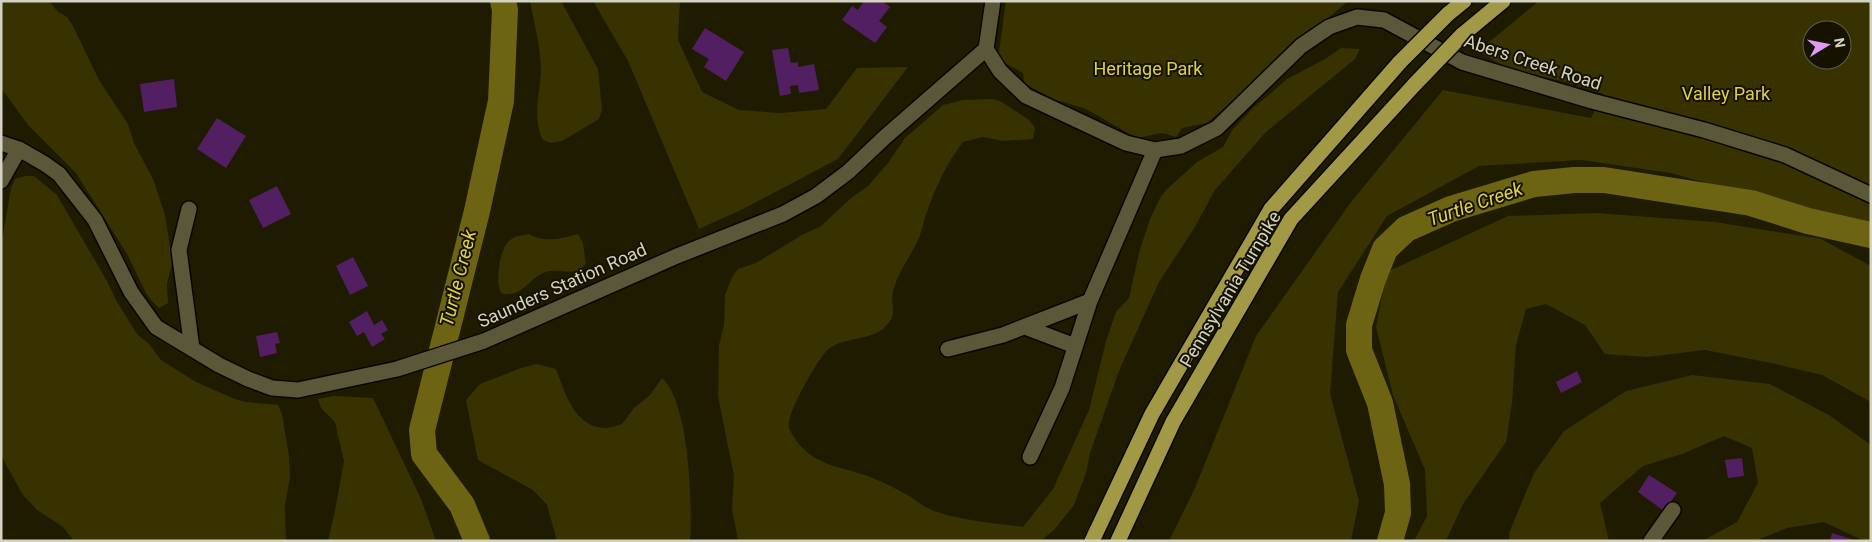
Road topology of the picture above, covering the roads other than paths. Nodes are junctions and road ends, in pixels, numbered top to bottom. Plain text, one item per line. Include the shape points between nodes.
1 (993, 1) edge
2 (1464, 1) edge
3 (1503, 1) edge
4 (986, 50) junction
5 (1, 142) edge
6 (19, 149) junction
7 (1155, 150) junction
8 (1, 181) edge
9 (1871, 195) edge
10 (189, 209) dead end
11 (1090, 301) junction
12 (1025, 327) junction
13 (1075, 346) junction
14 (192, 349) junction
15 (948, 349) dead end
16 (1030, 457) dead end
17 (1673, 510) dead end
18 (1092, 541) edge
19 (1118, 541) edge
20 (1651, 541) edge

1 - 4 street
2 - 18 highway, Pennsylvania Turnpike, bridge via 1400,62 1271,209 1152,414
3 - 19 highway, Pennsylvania Turnpike, bridge via 1462,36 1415,84 1291,220 1174,422
4 - 7 street, Abers Creek Road via 1000,71 1026,96 1126,143
4 - 14 street, Saunders Station Road via 848,172 816,196 783,214 677,256 484,341 397,369 298,390 272,388 248,379
5 - 6 street, Saunders Station Road
6 - 8 street
6 - 14 street, Saunders Station Road via 59,174 95,220 131,292 156,327
7 - 9 street, Abers Creek Road via 1181,146 1217,128 1301,46 1329,27 1357,17 1384,20 1462,62 1785,155
7 - 11 street
10 - 14 street via 179,250
11 - 12 street
11 - 13 street
12 - 13 street
12 - 15 street
13 - 16 street via 1062,388
17 - 20 street

